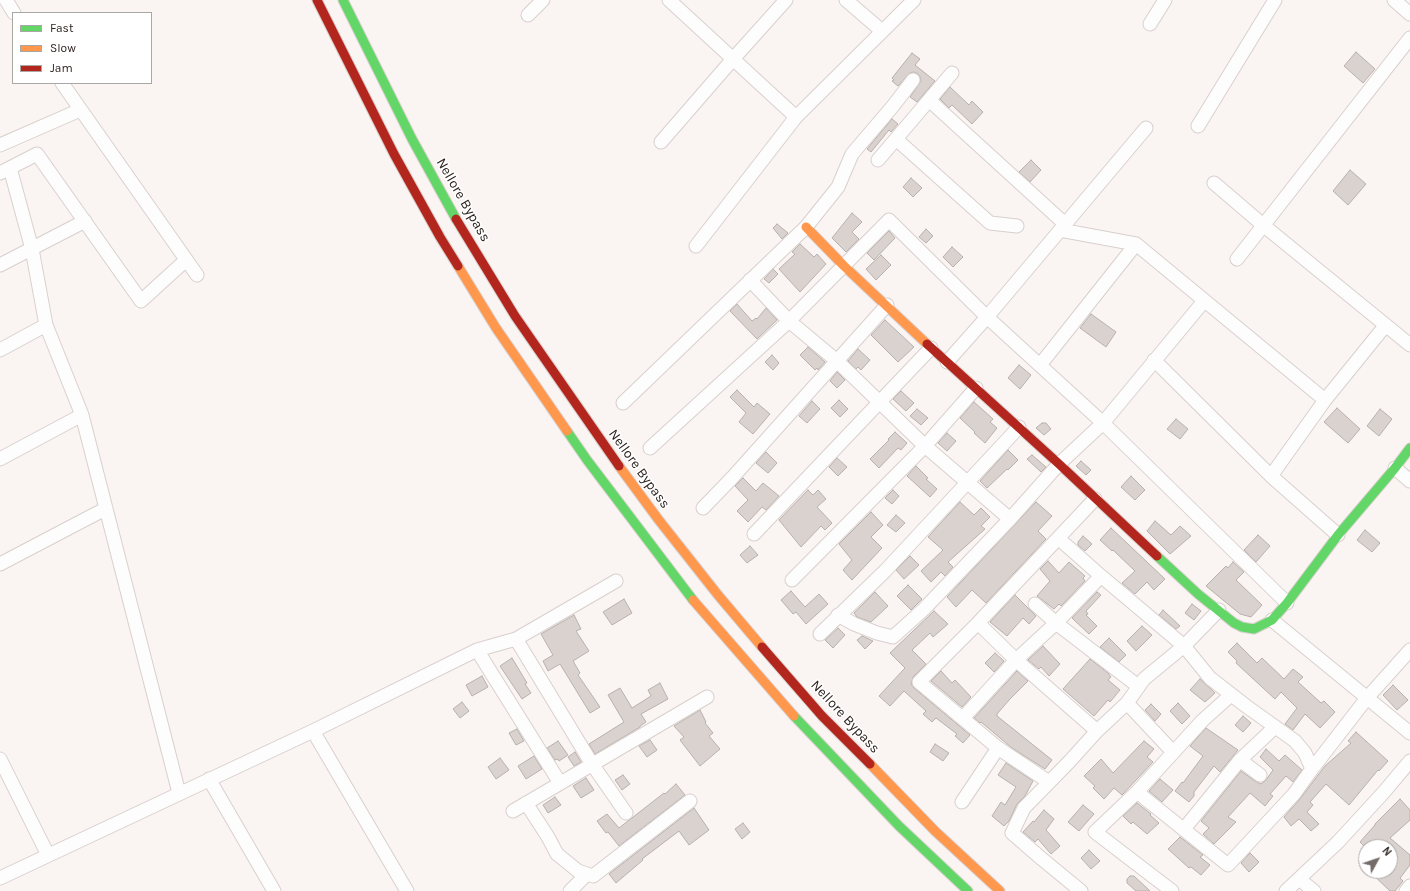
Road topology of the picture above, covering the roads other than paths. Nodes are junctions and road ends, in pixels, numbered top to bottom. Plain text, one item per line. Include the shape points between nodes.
1 (6, 0) edge
2 (317, 0) edge
3 (343, 0) edge
4 (543, 0) edge
5 (669, 0) edge
6 (786, 0) edge
7 (846, 0) edge
8 (914, 0) edge
9 (1165, 0) edge
10 (1275, 0) edge
11 (1394, 0) edge
12 (13, 12) edge
13 (1410, 14) edge
14 (528, 15) dead end
15 (1150, 24) dead end
16 (882, 32) junction
17 (1410, 38) edge
18 (733, 59) junction
19 (952, 73) dead end
20 (913, 80) dead end
21 (63, 84) edge
22 (929, 100) junction
23 (80, 110) junction
24 (796, 117) junction
25 (1198, 126) dead end
26 (1146, 128) dead end
27 (896, 138) junction
28 (661, 142) dead end
29 (0, 145) edge
30 (878, 160) dead end
31 (5, 170) edge
32 (1214, 183) dead end
33 (85, 221) junction
34 (1263, 225) junction
35 (1017, 226) dead end
36 (806, 227) junction
37 (1063, 227) junction
38 (1136, 244) junction
39 (696, 246) dead end
40 (32, 248) junction
41 (1236, 259) dead end
42 (186, 260) junction
43 (0, 266) edge
44 (844, 266) junction
45 (197, 275) dead end
46 (750, 280) junction
47 (1204, 301) junction
48 (887, 305) junction
49 (987, 317) junction
50 (789, 321) junction
51 (46, 325) junction
52 (1385, 326) junction
53 (1410, 345) edge
54 (931, 348) junction
55 (0, 350) edge
56 (837, 360) junction
57 (1154, 360) junction
58 (947, 362) junction
59 (1040, 366) junction
60 (976, 388) junction
61 (1325, 400) junction
62 (880, 402) junction
63 (623, 403) dead end
64 (82, 415) junction
65 (1103, 422) junction
66 (1019, 427) junction
67 (925, 446) junction
68 (650, 448) dead end
69 (1410, 448) edge
70 (0, 459) edge
71 (1059, 464) junction
72 (1395, 468) junction
73 (1271, 476) junction
74 (968, 481) junction
75 (1410, 481) edge
76 (1095, 499) junction
77 (703, 508) dead end
78 (105, 509) junction
79 (1010, 519) junction
80 (754, 534) dead end
81 (1338, 535) junction
82 (1058, 538) junction
83 (0, 564) edge
84 (1101, 576) junction
85 (792, 580) dead end
86 (616, 581) dead end
87 (1287, 603) junction
88 (1035, 604) dead end
89 (1219, 610) junction
90 (838, 615) junction
91 (1272, 620) junction
92 (978, 623) junction
93 (1056, 623) junction
94 (820, 634) dead end
95 (516, 639) junction
96 (1184, 646) junction
97 (477, 650) junction
98 (1410, 650) edge
99 (1016, 660) junction
100 (1138, 686) junction
101 (1231, 695) junction
102 (707, 696) dead end
103 (1367, 698) junction
104 (1127, 703) junction
105 (963, 718) junction
106 (1276, 727) junction
107 (313, 731) junction
108 (1097, 731) junction
109 (1410, 733) edge
110 (998, 748) junction
111 (1173, 752) junction
112 (0, 759) edge
113 (1240, 760) junction
114 (1410, 761) edge
115 (592, 764) junction
116 (1312, 768) junction
117 (1260, 775) dead end
118 (209, 780) junction
119 (1049, 782) junction
120 (560, 783) junction
121 (1137, 792) junction
122 (179, 793) junction
123 (690, 801) dead end
124 (962, 802) dead end
125 (526, 803) junction
126 (513, 811) dead end
127 (626, 813) dead end
128 (1184, 829) junction
129 (48, 855) junction
130 (587, 874) junction
131 (0, 878) edge
132 (1299, 879) junction
133 (1410, 886) edge
134 (274, 891) edge
135 (407, 891) edge
136 (570, 891) edge
137 (968, 891) edge
138 (1000, 891) edge
139 (1081, 891) edge
140 (1172, 891) edge
141 (1286, 891) edge
142 (1314, 891) edge
143 (1406, 891) edge

1 - 12 street
2 - 137 main road via 394,154 440,237 496,328 587,460 699,607 808,732 899,826
3 - 138 main road, Nellore Bypass via 412,139 460,225 514,316 603,445 718,595 822,716 935,831
4 - 14 street
5 - 18 street
6 - 18 street
7 - 16 street
8 - 16 street
9 - 15 street
10 - 25 street
11 - 13 street
16 - 24 street
17 - 34 street
18 - 24 street
18 - 28 street
19 - 22 street
20 - 36 street via 852,154 838,187
21 - 23 street
22 - 27 street
22 - 37 street
23 - 29 street
23 - 42 street
24 - 39 street
26 - 37 street
27 - 30 street
27 - 35 street via 990,223
31 - 33 street via 37,154
31 - 40 street
32 - 34 street
33 - 40 street
33 - 42 street via 141,301
34 - 41 street
34 - 52 street
36 - 44 main road
36 - 46 street
37 - 38 street
37 - 49 street
38 - 47 street
38 - 59 street
40 - 43 street
40 - 51 street
42 - 45 street
44 - 48 main road
44 - 49 street via 889,220
44 - 50 street
46 - 50 street
46 - 63 street
47 - 57 street
47 - 61 street
48 - 54 main road
48 - 56 street
49 - 58 street
49 - 59 street
50 - 56 street
50 - 68 street
51 - 55 street
51 - 64 street
52 - 53 street
52 - 61 street
54 - 58 main road
54 - 62 street
56 - 62 street
56 - 77 street
57 - 65 street
57 - 73 street
58 - 60 main road
59 - 65 street
60 - 66 main road
60 - 67 street
61 - 73 street
62 - 67 street
62 - 80 street
64 - 70 street
64 - 78 street
65 - 71 street
65 - 87 street
66 - 71 main road
66 - 74 street
67 - 74 street
67 - 85 street
69 - 72 main road
71 - 76 main road
71 - 79 street
72 - 75 street
72 - 81 main road
73 - 81 street
74 - 79 street
74 - 90 street via 885,571
76 - 82 street
76 - 89 main road via 1198,594
78 - 83 street
78 - 122 street
79 - 90 street via 924,609 893,637 854,624
81 - 87 main road
82 - 84 street
82 - 92 street
84 - 93 street
84 - 96 street
86 - 95 street
87 - 91 main road
88 - 93 street
89 - 91 main road via 1242,628 1254,629
89 - 96 street
90 - 94 street
91 - 103 street
92 - 99 street
92 - 105 street via 919,682
93 - 99 street
93 - 100 street
95 - 97 street
95 - 115 street
96 - 100 street
96 - 101 street via 1210,678
97 - 107 street
97 - 120 street
98 - 103 street
99 - 105 street
99 - 108 street
100 - 104 street
101 - 106 street
101 - 111 street
102 - 115 street
103 - 109 street
103 - 116 street
104 - 108 street
104 - 111 street
105 - 110 street
106 - 113 street
106 - 116 street via 1295,741 1305,753
107 - 118 street
107 - 135 street
108 - 119 street
110 - 119 street
110 - 124 street
111 - 121 street
112 - 129 street
113 - 117 street
113 - 128 street
114 - 132 street via 1338,842
115 - 120 street
115 - 127 street
116 - 128 street via 1294,794 1228,864
118 - 122 street
118 - 134 street
119 - 139 street via 1024,808 1012,832
120 - 125 street
121 - 128 street
121 - 140 street via 1094,832
122 - 129 street
123 - 130 street via 593,876
125 - 126 street
125 - 130 street via 557,854 578,871
129 - 131 street
130 - 136 street
132 - 141 street
132 - 142 street
133 - 143 street

